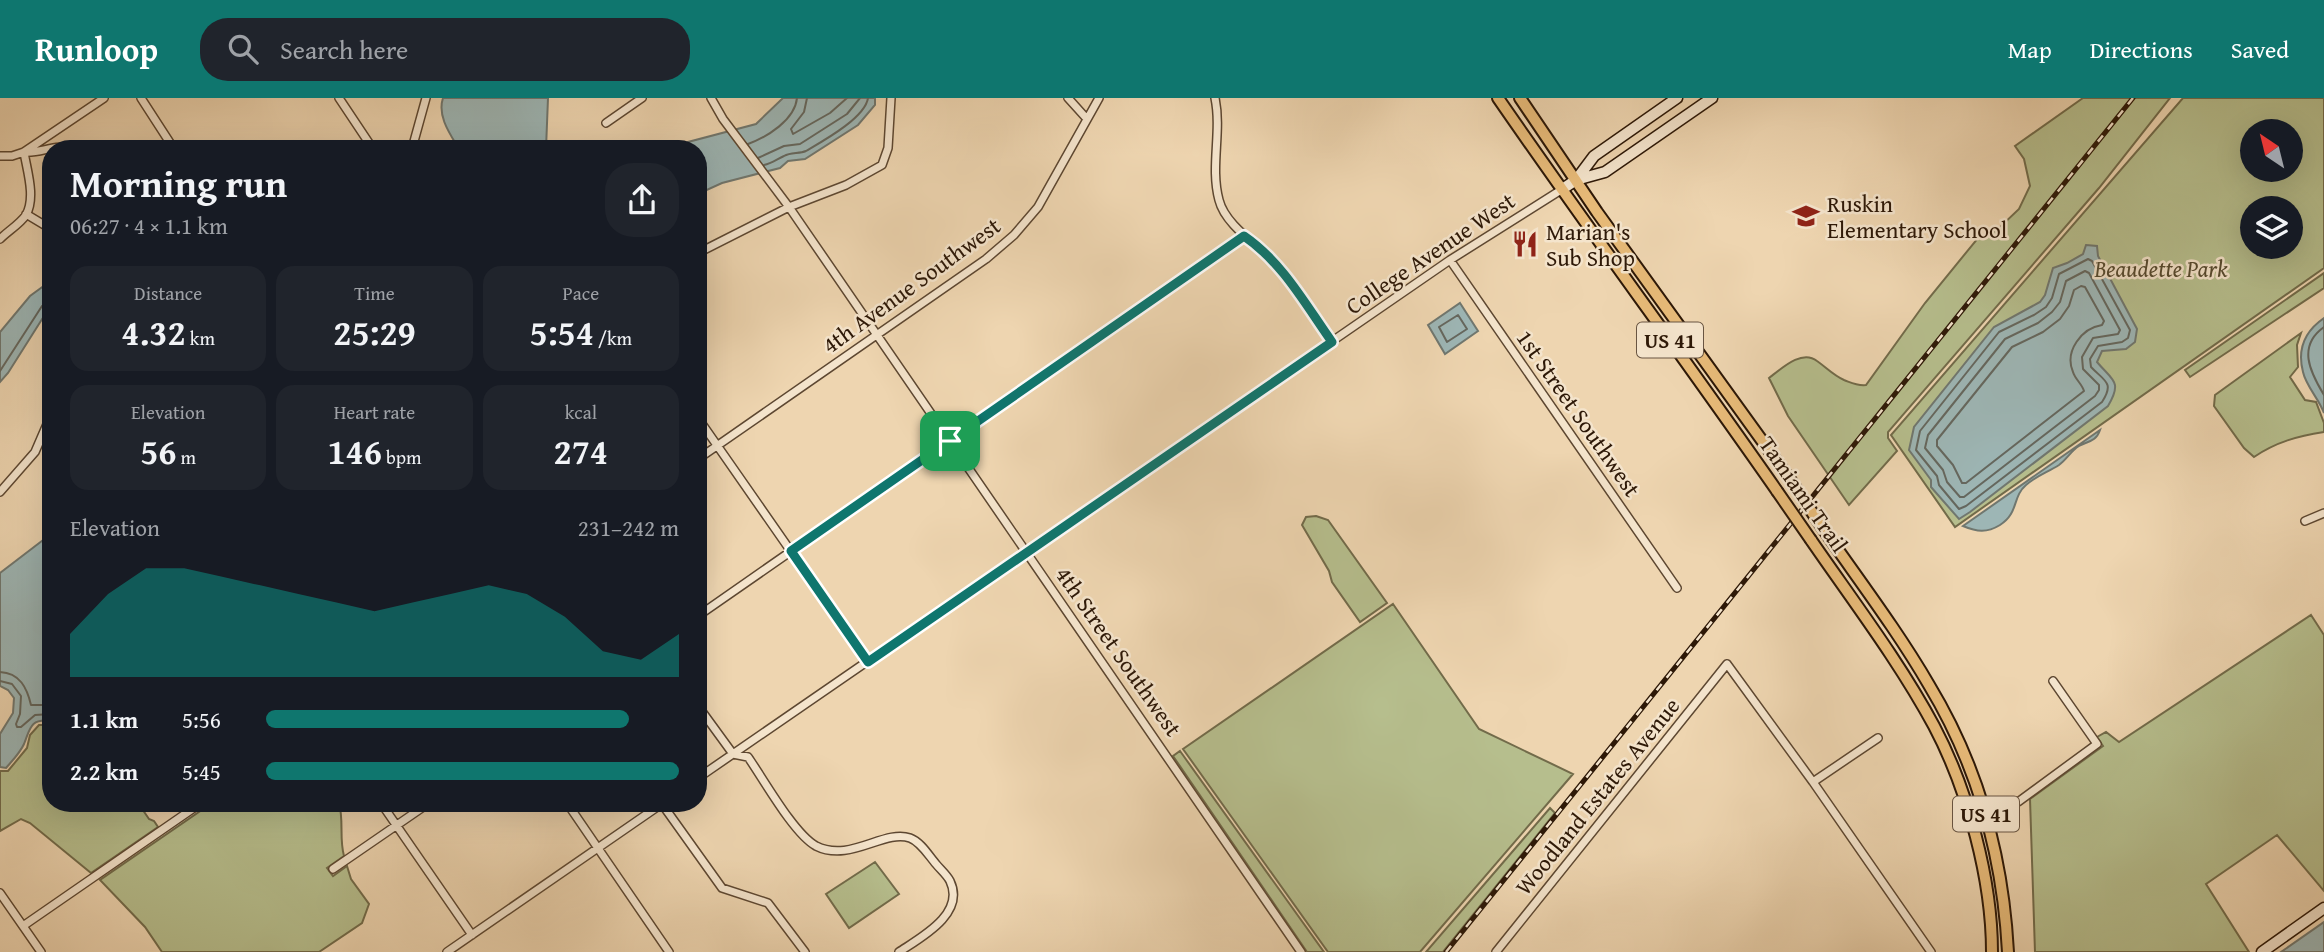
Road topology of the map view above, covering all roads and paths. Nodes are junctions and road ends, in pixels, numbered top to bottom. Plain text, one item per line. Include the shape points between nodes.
1 (104, 98) edge
2 (141, 98) edge
3 (339, 98) edge
4 (426, 98) edge
5 (642, 98) edge
6 (711, 98) edge
7 (891, 98) edge
8 (1068, 98) edge
9 (1098, 98) edge
10 (1215, 98) edge
11 (1498, 98) edge
12 (1520, 98) edge
13 (1712, 98) edge
14 (1673, 99) edge
15 (1087, 119) junction
16 (606, 123) dead end
17 (168, 140) edge
18 (367, 140) edge
19 (414, 140) edge
20 (42, 150) edge
21 (24, 152) junction
22 (0, 156) edge
23 (1576, 180) junction
24 (1561, 190) junction
25 (789, 207) junction
26 (26, 214) junction
27 (42, 224) edge
28 (1244, 236) junction
29 (0, 239) edge
30 (707, 248) edge
31 (1450, 260) junction
32 (877, 335) junction
33 (1332, 342) junction
34 (707, 430) edge
35 (42, 436) edge
36 (950, 441) junction
37 (718, 445) junction
38 (707, 453) edge
39 (0, 492) edge
40 (2324, 513) edge
41 (2305, 521) dead end
42 (791, 551) junction
43 (1027, 552) junction
44 (1677, 588) dead end
45 (707, 610) edge
46 (868, 662) junction
47 (2053, 681) dead end
48 (707, 718) edge
49 (1878, 738) dead end
50 (733, 754) junction
51 (707, 772) edge
52 (1813, 782) junction
53 (188, 812) edge
54 (387, 812) edge
55 (416, 812) edge
56 (572, 812) edge
57 (650, 812) edge
58 (668, 812) edge
59 (1986, 814) junction
60 (396, 826) junction
61 (598, 848) junction
62 (333, 869) dead end
63 (0, 893) edge
64 (2324, 908) edge
65 (23, 926) junction
66 (472, 935) junction
67 (460, 948) edge
68 (41, 952) edge
69 (447, 952) edge
70 (669, 952) edge
71 (805, 952) edge
72 (899, 952) edge
73 (1301, 952) edge
74 (1496, 952) edge
75 (1931, 952) edge
76 (1992, 952) edge
77 (2008, 952) edge
78 (2262, 952) edge

1 - 21 street
2 - 17 street
3 - 18 street
4 - 19 street
5 - 16 street
6 - 25 street, 4th Street Southwest
7 - 25 street via 888,148 882,165
8 - 15 street
9 - 15 street, 4th Avenue Southwest
10 - 28 street via 1219,202
11 - 24 main road, Tamiami Trail / US 41
12 - 23 main road, Tamiami Trail / US 41
13 - 23 main road via 1605,172
14 - 23 main road via 1594,156
15 - 32 street, 4th Avenue Southwest via 1038,207 1014,235
20 - 21 street
21 - 22 street
21 - 26 street via 31,189
23 - 24 main road
23 - 59 main road, Tamiami Trail / US 41, bridge via 1930,685 1962,749
24 - 31 street, College Avenue West
24 - 76 main road, Tamiami Trail / US 41, bridge via 1916,694 1947,755 1970,819
25 - 30 street
25 - 32 street, 4th Street Southwest
26 - 27 street
26 - 29 street
28 - 33 street via 1284,272
28 - 36 street
31 - 33 street, College Avenue West
31 - 44 street, 1st Street Southwest
32 - 36 street, 4th Street Southwest
32 - 37 street, 4th Avenue Southwest
33 - 43 street, College Avenue West
34 - 37 street
35 - 39 street via 35,452
36 - 42 street
36 - 43 street, 4th Street Southwest
37 - 38 street, 4th Avenue Southwest
37 - 42 street
40 - 41 street
42 - 45 street
42 - 46 street
43 - 46 street, College Avenue West
43 - 73 street, 4th Street Southwest
46 - 50 street, College Avenue West
47 - 59 street via 2097,744 2018,803
48 - 50 street
49 - 52 street
50 - 51 street, College Avenue West
50 - 72 street via 748,757 803,836 818,847 839,852 900,837 911,838 924,849 951,882 952,903 938,927
52 - 74 street, Woodland Estates Avenue via 1727,664
52 - 75 street
53 - 65 street
54 - 60 street
55 - 60 street
56 - 61 street
57 - 61 street
58 - 71 street via 722,888 768,903
59 - 77 main road, Tamiami Trail / US 41 via 2002,884
60 - 62 street
60 - 66 street
61 - 66 street
61 - 70 street
63 - 65 street
64 - 78 main road
65 - 68 street
66 - 67 street
67 - 69 street

